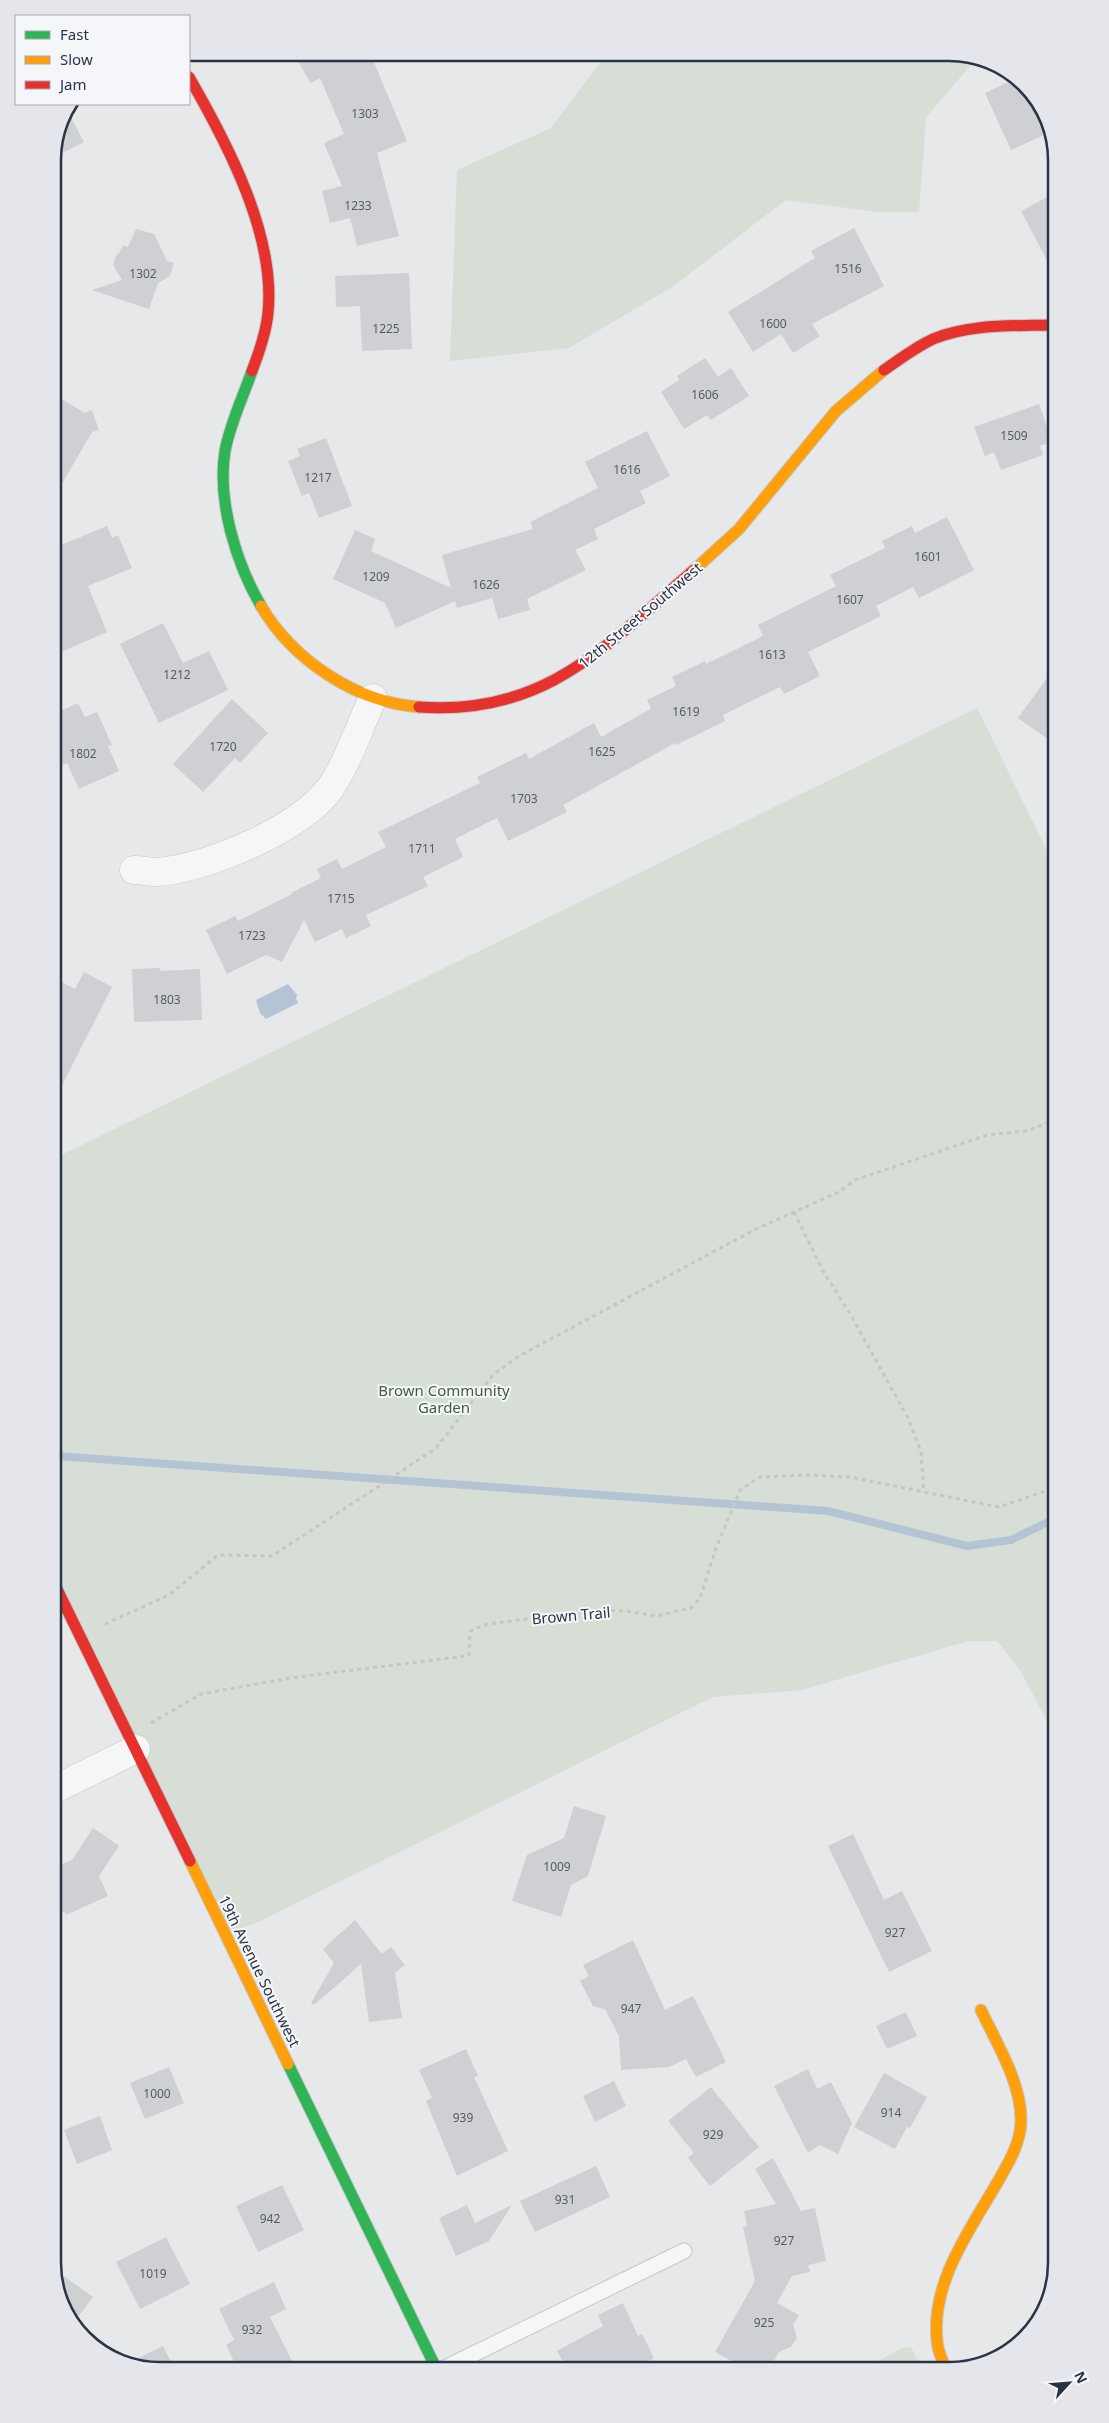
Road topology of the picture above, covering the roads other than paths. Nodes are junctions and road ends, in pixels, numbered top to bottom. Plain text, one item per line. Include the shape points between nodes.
1 (190, 79) edge
2 (1048, 325) edge
3 (373, 698) junction
4 (134, 870) dead end
5 (61, 1597) edge
6 (136, 1749) junction
7 (61, 1786) edge
8 (981, 2010) dead end
9 (684, 2251) dead end
10 (433, 2362) edge
11 (457, 2362) edge
12 (943, 2362) edge

1 - 3 street, 12th Street Southwest via 250,199 263,237 268,277 268,313 226,451 224,484 227,513 237,551 256,598 281,634 329,675
2 - 3 street, 12th Street Southwest via 986,327 958,332 935,339 876,373 852,394 798,453 743,524 642,617 581,666 548,686 498,704 462,709 418,707
3 - 4 street via 344,766 314,807 293,822 246,846 202,862 156,872
5 - 6 street, 19th Avenue Southwest
6 - 7 street
6 - 10 street, 19th Avenue Southwest
8 - 12 street via 1005,2061 1022,2120 1012,2156 945,2277 939,2294 936,2330
9 - 11 lane

